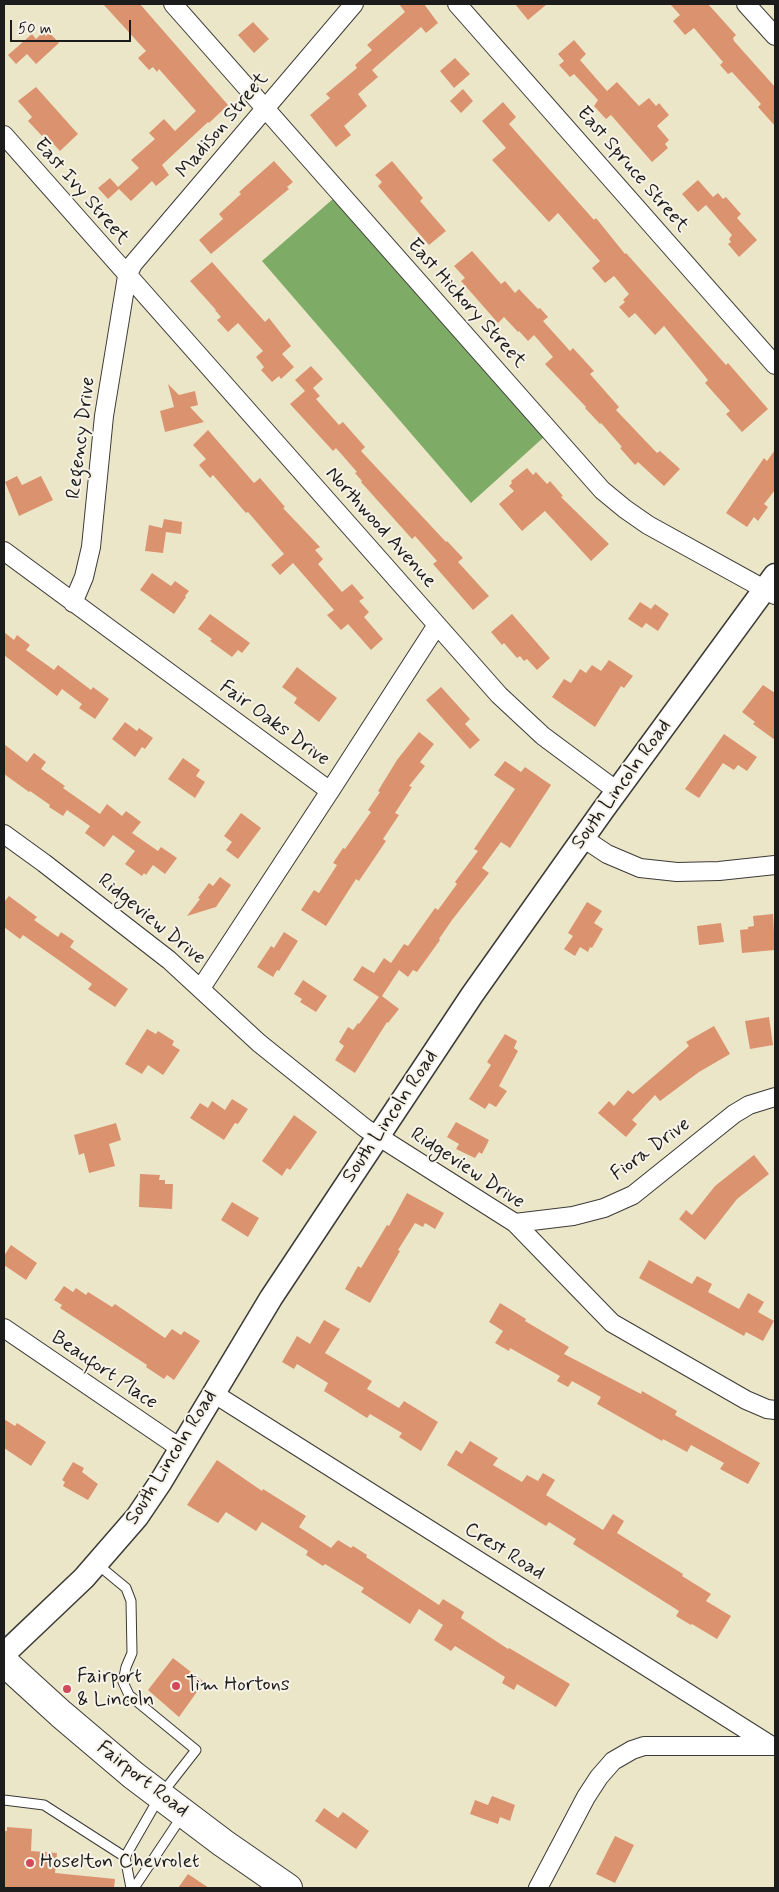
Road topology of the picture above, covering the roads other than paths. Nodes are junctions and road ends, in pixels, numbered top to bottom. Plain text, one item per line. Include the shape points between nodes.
1 (173, 4) edge
2 (354, 4) edge
3 (457, 4) edge
4 (746, 4) edge
5 (775, 36) edge
6 (265, 110) junction
7 (4, 135) edge
8 (127, 276) junction
9 (775, 365) edge
10 (4, 551) edge
11 (772, 586) edge
12 (73, 603) junction
13 (437, 624) junction
14 (617, 790) junction
15 (330, 791) junction
16 (4, 834) edge
17 (583, 838) junction
18 (775, 865) edge
19 (201, 988) junction
20 (775, 1096) edge
21 (378, 1137) junction
22 (514, 1223) junction
23 (4, 1328) edge
24 (213, 1394) junction
25 (775, 1410) edge
26 (180, 1448) junction
27 (97, 1564) junction
28 (4, 1654) edge
29 (4, 1662) edge
30 (774, 1746) edge
31 (160, 1796) junction
32 (4, 1800) edge
33 (184, 1814) junction
34 (125, 1857) junction
35 (133, 1888) edge
36 (288, 1888) edge
37 (538, 1888) edge

1 - 6 street, East Hickory Street
2 - 6 street, Madison Street
3 - 9 street, East Spruce Street
4 - 5 street
6 - 8 street, Madison Street via 133,264
6 - 11 street, East Hickory Street via 602,490 648,525
7 - 8 street, East Ivy Street
8 - 12 street, Regency Drive via 104,416 91,547 84,577
8 - 13 street, Northwood Avenue
10 - 12 street, Fair Oaks Drive
11 - 14 street, South Lincoln Road
12 - 15 street, Fair Oaks Drive
13 - 14 street, Northwood Avenue via 521,718
13 - 15 street
14 - 17 street, South Lincoln Road
15 - 19 street, Fair Oaks Drive
16 - 19 street, Ridgeview Drive via 140,937
17 - 18 street via 607,854 640,868 676,872
17 - 21 street, South Lincoln Road via 472,995
19 - 21 street, Ridgeview Drive via 259,1043
20 - 22 street, Fiora Drive via 734,1114 633,1195 604,1208 573,1216
21 - 22 street, Ridgeview Drive
21 - 24 street, South Lincoln Road via 271,1298
22 - 25 street, Ridgeview Drive via 612,1323 746,1400
23 - 26 street, Beaufort Place
24 - 26 street, South Lincoln Road
24 - 30 street, Crest Road
26 - 27 street, South Lincoln Road via 137,1517
27 - 28 street, South Lincoln Road
27 - 31 lane via 126,1588 131,1601 132,1653 123,1682 130,1695 196,1750
29 - 31 main road, Fairport Road
30 - 37 street via 644,1746 632,1750 614,1761 599,1777 570,1824
31 - 33 main road, Fairport Road
31 - 34 lane
32 - 34 lane via 44,1805
33 - 35 lane
33 - 36 main road, Fairport Road
34 - 35 lane

